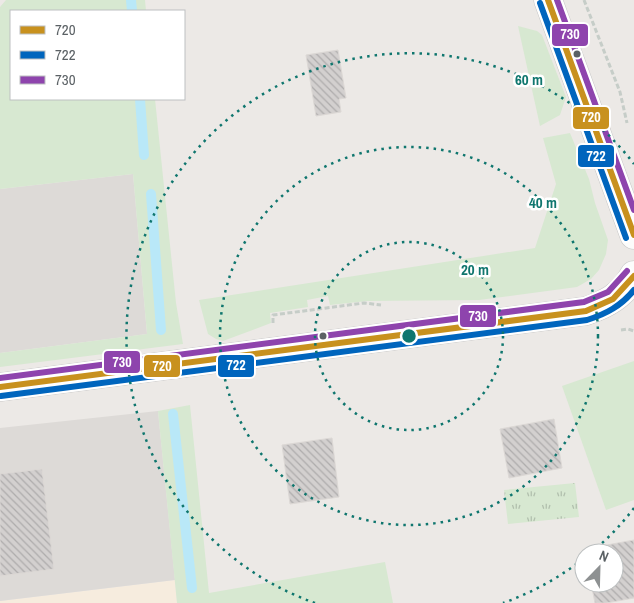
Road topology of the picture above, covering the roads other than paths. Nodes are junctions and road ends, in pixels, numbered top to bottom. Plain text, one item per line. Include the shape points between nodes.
1 (548, 0) edge
2 (634, 235) edge
3 (634, 276) edge
4 (0, 386) edge

1 - 2 street
3 - 4 street via 620,295 586,311

